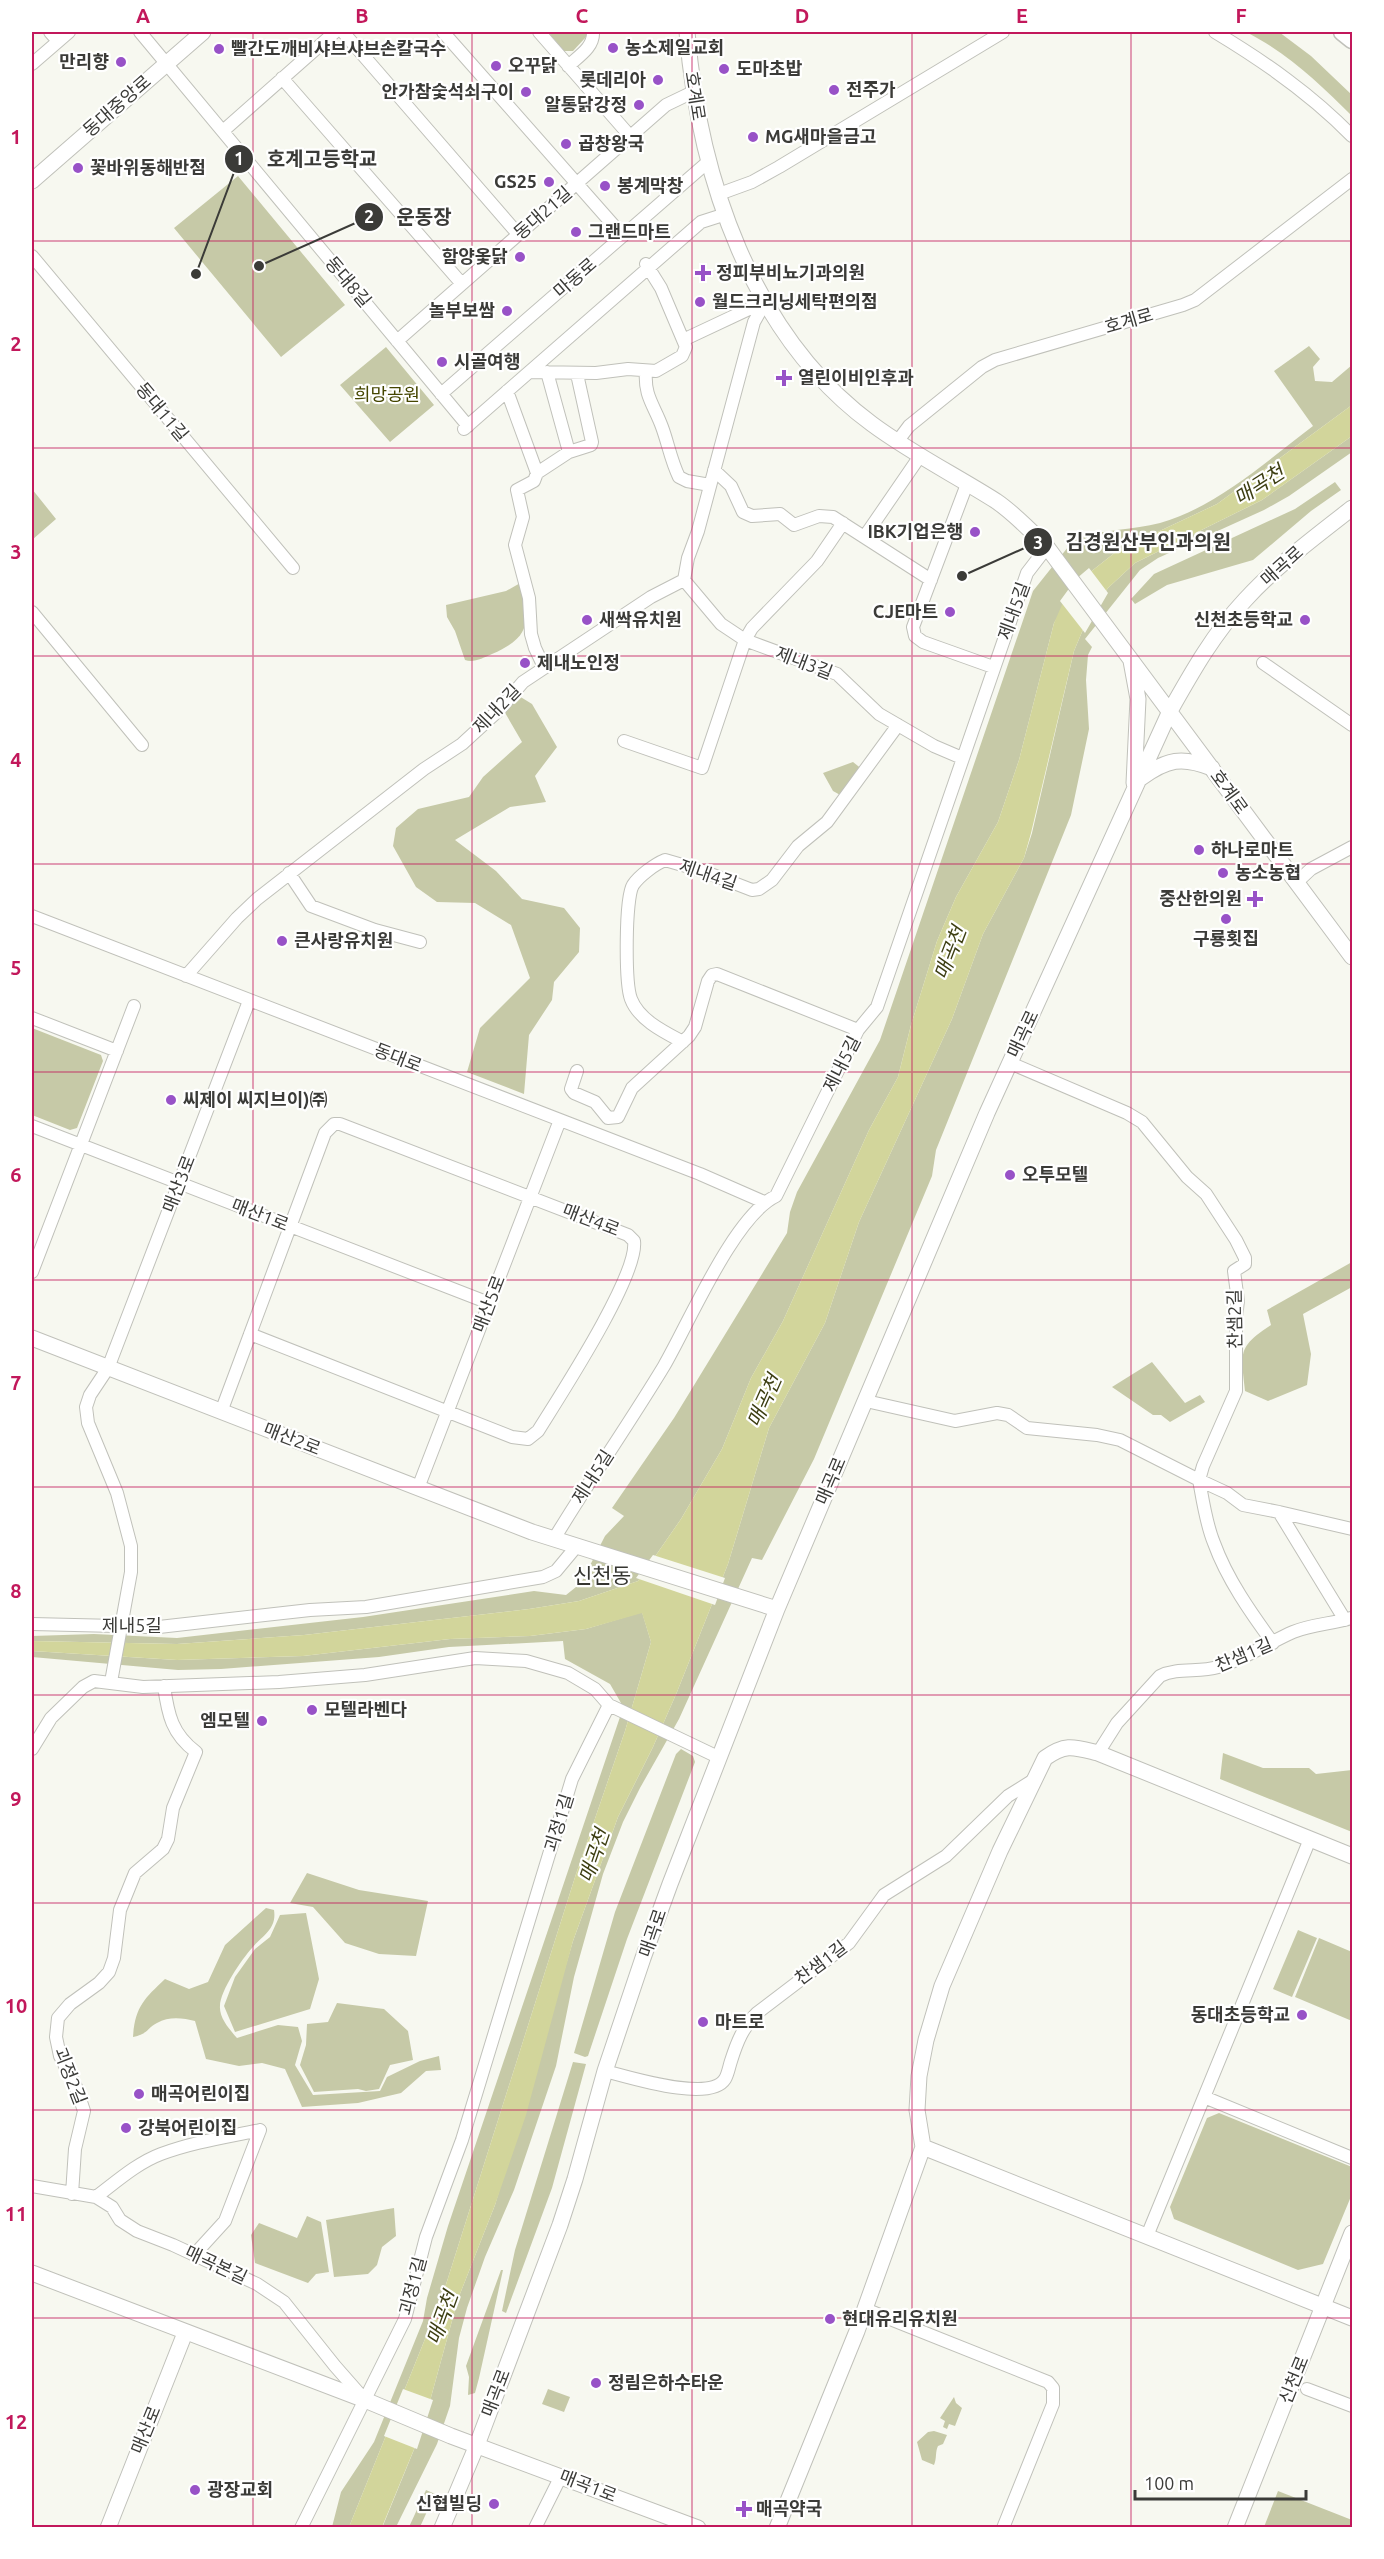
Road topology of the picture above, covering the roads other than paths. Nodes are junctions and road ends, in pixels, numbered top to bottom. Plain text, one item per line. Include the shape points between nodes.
1 (69, 32) edge
2 (140, 32) edge
3 (203, 32) edge
4 (335, 32) edge
5 (343, 32) edge
6 (443, 32) edge
7 (539, 32) edge
8 (593, 32) edge
9 (687, 32) edge
10 (1003, 32) edge
11 (1215, 32) edge
12 (1342, 32) edge
13 (54, 36) edge
14 (1353, 40) edge
15 (166, 63) junction
16 (32, 64) edge
17 (568, 66) junction
18 (282, 78) junction
19 (693, 92) junction
20 (223, 131) junction
21 (630, 136) junction
22 (1353, 136) edge
23 (709, 161) junction
24 (1353, 179) edge
25 (32, 181) edge
26 (576, 183) junction
27 (719, 194) junction
28 (726, 214) junction
29 (518, 234) junction
30 (622, 236) junction
31 (32, 256) edge
32 (648, 266) junction
33 (462, 284) junction
34 (766, 301) junction
35 (683, 339) junction
36 (397, 341) junction
37 (530, 372) junction
38 (547, 372) junction
39 (646, 372) junction
40 (577, 374) junction
41 (507, 391) junction
42 (441, 394) junction
43 (897, 442) junction
44 (569, 452) junction
45 (920, 456) junction
46 (714, 470) junction
47 (537, 473) junction
48 (968, 484) junction
49 (710, 485) junction
50 (1353, 508) edge
51 (843, 523) junction
52 (865, 536) junction
53 (1047, 547) junction
54 (293, 568) dead end
55 (684, 580) junction
56 (931, 580) junction
57 (32, 612) edge
58 (745, 640) junction
59 (1131, 658) junction
60 (1263, 663) dead end
61 (544, 667) junction
62 (993, 667) junction
63 (1170, 711) junction
64 (898, 725) junction
65 (1353, 725) edge
66 (624, 741) dead end
67 (142, 745) dead end
68 (962, 758) junction
69 (1212, 768) junction
70 (1136, 786) junction
71 (1353, 847) edge
72 (289, 873) junction
73 (1296, 883) junction
74 (32, 916) edge
75 (420, 942) dead end
76 (1353, 957) edge
77 (186, 976) junction
78 (249, 1000) junction
79 (134, 1006) dead end
80 (32, 1018) edge
81 (858, 1030) junction
82 (683, 1042) junction
83 (117, 1051) junction
84 (1010, 1063) junction
85 (577, 1071) dead end
86 (560, 1120) junction
87 (32, 1126) edge
88 (80, 1145) junction
89 (179, 1183) junction
90 (530, 1197) junction
91 (764, 1202) junction
92 (290, 1226) junction
93 (32, 1234) edge
94 (44, 1239) junction
95 (32, 1272) edge
96 (489, 1303) junction
97 (250, 1334) junction
98 (32, 1338) edge
99 (108, 1368) junction
100 (866, 1401) junction
101 (447, 1411) junction
102 (221, 1412) junction
103 (1199, 1480) junction
104 (418, 1488) junction
105 (1279, 1512) junction
106 (1353, 1529) edge
107 (554, 1539) junction
108 (582, 1548) junction
109 (777, 1609) junction
110 (1349, 1619) edge
111 (32, 1623) edge
112 (120, 1630) junction
113 (1274, 1643) junction
114 (111, 1676) junction
115 (164, 1686) junction
116 (609, 1705) junction
117 (32, 1749) edge
118 (1098, 1753) junction
119 (720, 1758) junction
120 (1032, 1781) junction
121 (1310, 1839) junction
122 (1353, 1856) edge
123 (605, 2072) junction
124 (1204, 2097) junction
125 (923, 2147) junction
126 (1353, 2158) edge
127 (32, 2186) edge
128 (72, 2194) junction
129 (96, 2197) junction
130 (1353, 2233) edge
131 (1147, 2236) junction
132 (194, 2254) junction
133 (32, 2273) edge
134 (1324, 2306) junction
135 (865, 2309) junction
136 (1353, 2318) edge
137 (185, 2333) junction
138 (1307, 2389) dead end
139 (365, 2400) junction
140 (1353, 2406) edge
141 (477, 2445) junction
142 (561, 2476) junction
143 (108, 2528) edge
144 (301, 2528) edge
145 (442, 2528) edge
146 (535, 2528) edge
147 (698, 2528) edge
148 (777, 2528) edge
149 (1003, 2528) edge
150 (1235, 2528) edge

1 - 13 street
2 - 15 street, 동대8길
3 - 15 street, 동대중앙로
4 - 18 street
5 - 29 street
6 - 26 street
7 - 17 street
8 - 17 street via 593,41
9 - 19 street, 호계로
10 - 27 street via 779,167
11 - 22 street via 1301,89
12 - 14 main road
13 - 16 street
15 - 20 street, 동대8길
15 - 25 street, 동대중앙로
17 - 21 street
18 - 20 street
18 - 33 street
19 - 21 street, 동대21길 via 666,105
19 - 23 street, 호계로
20 - 36 street, 동대8길
21 - 26 street, 동대21길
23 - 27 street, 호계로
23 - 30 street, 마동로
24 - 43 street, 호계로 via 1195,300 995,360 909,426
26 - 29 street, 동대21길
26 - 30 street
27 - 28 street, 호계로
28 - 32 street via 701,222
28 - 34 street, 호계로
29 - 33 street, 동대21길
30 - 42 street, 마동로
31 - 54 street, 동대11길
32 - 35 street
32 - 37 street
33 - 36 street, 동대21길
34 - 35 street
34 - 43 street, 호계로 via 817,374 842,400
34 - 46 street via 754,322
35 - 39 street via 686,347 682,356 656,371
36 - 42 street, 동대8길
37 - 38 street
37 - 41 street
38 - 40 street
38 - 44 street
39 - 40 street via 628,369
39 - 49 street via 648,397 680,477
40 - 44 street via 592,441 591,445
41 - 42 street, 동대8길 via 465,428
41 - 47 street
43 - 45 street, 호계로
44 - 47 street
45 - 48 street, 호계로
45 - 52 street
46 - 49 street
46 - 51 street via 731,486 743,512 752,516 780,514 794,525 825,515
47 - 61 street via 534,481 517,490 523,517 515,545 529,598 534,648
48 - 53 street, 호계로 via 997,502
48 - 56 street
49 - 55 street
50 - 63 street, 매곡로 via 1281,564 1244,601 1195,667
51 - 52 street
51 - 58 street via 817,561
52 - 56 street
53 - 59 street, 호계로
53 - 62 street, 제내5길 via 1028,573
55 - 58 street, 제내3길 via 721,624
55 - 61 street, 제내2길
56 - 62 street via 913,627 915,636
57 - 67 street
58 - 64 street, 제내3길 via 837,674 879,714
58 - 66 street via 702,768
59 - 63 street, 호계로
59 - 70 street via 1138,699
60 - 65 street
61 - 72 street, 제내2길 via 523,682 462,744
62 - 68 street, 제내5길
63 - 69 street, 호계로
63 - 70 street, 매곡로
64 - 68 street, 제내3길
64 - 82 street, 제내4길 via 827,822 798,846 772,880 759,889 752,890 665,860 634,884 627,926 630,999 653,1025
68 - 81 street, 제내5길 via 877,1007
69 - 70 street via 1193,761 1173,761 1157,766
69 - 73 street, 호계로
70 - 84 street, 매곡로
71 - 73 street via 1311,869
72 - 75 street via 311,906
72 - 77 street, 제내2길 via 237,918
73 - 76 street, 호계로
74 - 77 street, 동대로
77 - 78 street, 동대로
78 - 86 street, 동대로
78 - 89 street, 매산3로
79 - 83 street
80 - 83 street
81 - 82 street via 717,974 708,981 696,1027
81 - 91 street, 제내5길 via 776,1196
82 - 85 street via 632,1088 614,1119 604,1115 595,1102 574,1093 571,1089
83 - 88 street
84 - 100 street, 매곡로
84 - 103 street, 찬샘2길 via 1142,1122 1206,1194 1245,1258 1245,1264 1234,1271 1238,1301 1236,1391
86 - 90 street, 매산5로
86 - 91 street, 동대로
87 - 88 street, 매산1로
88 - 89 street, 매산1로
88 - 94 street
89 - 92 street, 매산1로
89 - 99 street, 매산3로
90 - 92 street, 매산4로 via 334,1124 325,1133
90 - 96 street, 매산5로
90 - 101 street, 매산4로 via 628,1235 634,1241 634,1258 596,1337 534,1436 512,1437
91 - 107 street, 제내5길 via 736,1234 664,1365
92 - 96 street, 매산1로
92 - 97 street, 매산4로
93 - 94 street
94 - 95 street
96 - 101 street, 매산5로
97 - 101 street, 매산4로
97 - 102 street, 매산4로
98 - 99 street, 매산2로
99 - 102 street, 매산2로
99 - 112 street, 매산3로 via 86,1407 88,1423 117,1493 131,1546 131,1572
100 - 103 street via 955,1421 1008,1414 1027,1428 1120,1440
100 - 109 street, 매곡로
101 - 104 street, 매산5로
102 - 104 street, 매산2로
103 - 105 street via 1243,1505
103 - 113 street via 1213,1542 1251,1613
104 - 107 street, 매산2로
105 - 106 street
105 - 110 street
107 - 108 street, 매산2로
108 - 109 street, 매산2로
108 - 112 street, 제내5길 via 543,1577 482,1589 366,1607
109 - 119 street, 매곡로
110 - 113 street, 찬샘1길 via 1294,1632
111 - 112 street, 제내5길
112 - 114 street, 매산3로
113 - 118 street, 찬샘1길 via 1221,1667 1160,1676 1118,1723
114 - 115 street via 142,1687
114 - 117 street via 83,1687 51,1718
115 - 116 street via 365,1676 475,1658 525,1662 568,1673 595,1689
115 - 128 street, 괴정2길 via 169,1716 182,1742 196,1752 173,1808 168,1839 163,1849 135,1873 120,1910 109,1972 58,2018 60,2056 84,2111 75,2150
116 - 119 street
116 - 139 street, 괴정1길 via 572,1779 462,2140 426,2237 405,2319
118 - 120 street via 1073,1746 1058,1749 1045,1758
118 - 121 street
119 - 123 street, 매곡로 via 670,1884
120 - 123 street, 찬샘1길 via 1008,1796 946,1856 884,1895 849,1943 757,2013 739,2037 724,2080 714,2088 684,2089
120 - 125 street via 942,1986 919,2076 917,2110
121 - 122 street
121 - 124 street
123 - 141 street, 매곡로 via 560,2225
124 - 126 street
124 - 131 street
125 - 131 street
125 - 135 street
127 - 128 street
128 - 129 street
129 - 132 street, 매곡본길 via 137,2231
129 - 132 street via 160,2154 260,2130 225,2221
130 - 134 street, 신천로
131 - 134 street
132 - 139 street, 매곡본길 via 284,2302
133 - 137 street
134 - 136 street
134 - 150 street, 신천로
135 - 148 street
135 - 149 street via 1048,2382 1053,2388 1053,2404
137 - 139 street
137 - 143 street, 매산로
138 - 140 street
139 - 141 street, 매곡1로
139 - 144 street, 괴정1길
141 - 142 street, 매곡1로
141 - 145 street, 매곡로
142 - 146 street
142 - 147 street, 매곡1로

